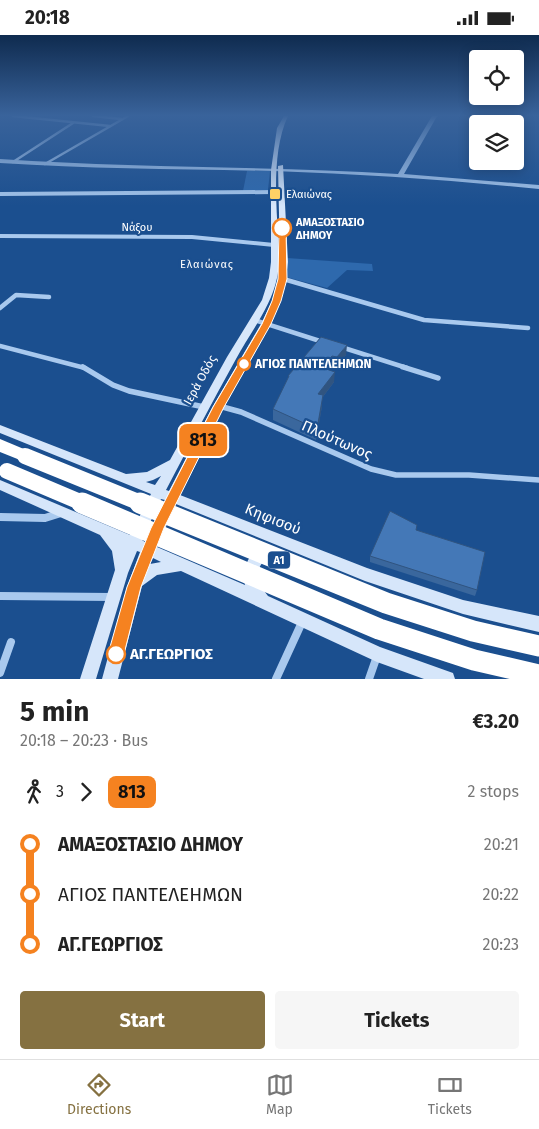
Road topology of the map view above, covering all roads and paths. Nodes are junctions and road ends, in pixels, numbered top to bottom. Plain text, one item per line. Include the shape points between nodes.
1 (38, 146) edge
2 (76, 146) edge
3 (279, 146) edge
4 (283, 146) edge
5 (421, 146) edge
6 (0, 161) edge
7 (13, 162) junction
8 (45, 164) junction
9 (278, 170) junction
10 (404, 175) junction
11 (539, 186) edge
12 (273, 192) junction
13 (0, 194) edge
14 (0, 236) edge
15 (274, 245) junction
16 (278, 278) junction
17 (49, 297) dead end
18 (0, 308) edge
19 (254, 320) junction
20 (266, 324) junction
21 (528, 329) dead end
22 (326, 343) edge
23 (334, 345) edge
24 (0, 346) edge
25 (438, 378) dead end
26 (204, 407) junction
27 (219, 407) junction
28 (0, 429) edge
29 (0, 445) edge
30 (176, 461) junction
31 (0, 468) edge
32 (187, 472) junction
33 (110, 473) junction
34 (539, 480) edge
35 (0, 485) edge
36 (158, 492) junction
37 (174, 498) junction
38 (201, 509) junction
39 (148, 511) junction
40 (63, 512) junction
41 (0, 517) edge
42 (77, 518) junction
43 (223, 518) junction
44 (157, 528) junction
45 (101, 529) junction
46 (133, 544) junction
47 (301, 549) junction
48 (148, 550) junction
49 (190, 568) junction
50 (121, 573) junction
51 (134, 587) junction
52 (0, 596) edge
53 (113, 597) junction
54 (272, 606) junction
55 (303, 620) junction
56 (539, 624) edge
57 (10, 642) dead end
58 (539, 646) edge
59 (377, 654) junction
60 (0, 673) edge
61 (539, 675) edge
62 (88, 679) edge
63 (110, 679) edge
64 (276, 679) edge
65 (369, 679) edge
66 (447, 679) edge

1 - 7 street
2 - 8 street
3 - 9 main road, Ιερά Οδός
4 - 9 main road, Ιερά Οδός
5 - 10 street
6 - 7 street
7 - 8 street
8 - 9 street
9 - 10 street
9 - 12 main road, Ιερά Οδός
9 - 16 main road, Ιερά Οδός via 284,254
10 - 11 street
12 - 13 street
12 - 15 main road, Ιερά Οδός
14 - 15 street, Νάξου via 192,237
15 - 16 main road, Ιερά Οδός
16 - 19 main road, Ιερά Οδός
16 - 20 main road, Ιερά Οδός via 276,301
16 - 21 street via 424,319
17 - 18 street via 16,295
19 - 20 street
19 - 26 main road, Ιερά Οδός
20 - 22 street
20 - 27 main road, Ιερά Οδός
23 - 25 street
24 - 26 street via 82,366 129,391
26 - 30 main road, Ιερά Οδός
27 - 32 main road, Ιερά Οδός
27 - 34 street, Πλούτωνος via 241,412 350,461 396,475 469,475
28 - 33 main road, Κηφισού
29 - 58 highway, Α1, bridge via 358,592 466,629
30 - 33 main road via 149,477
30 - 36 main road, Ιερά Οδός
31 - 61 highway, Α1, bridge via 379,629 474,660
32 - 37 main road, Ιερά Οδός
32 - 38 main road via 186,492
33 - 36 main road, Κηφισού
33 - 39 main road via 136,490
35 - 40 main road
36 - 37 main road, Κηφισού
36 - 39 main road, Ιερά Οδός
37 - 38 main road, Κηφισού
37 - 39 main road
37 - 44 main road, Ιερά Οδός
38 - 43 main road, Κηφισού
39 - 42 main road via 119,520
39 - 44 main road
39 - 46 main road, Ιερά Οδός
40 - 41 street via 45,517
40 - 42 main road
42 - 45 main road
43 - 44 main road via 186,520
43 - 47 main road, Κηφισού
44 - 46 main road
44 - 48 main road, Ιερά Οδός
44 - 49 main road via 169,550
45 - 46 main road
45 - 50 main road via 115,542 120,553
46 - 48 main road
46 - 50 main road, Ιερά Οδός
47 - 54 main road via 273,549 261,554 254,562 251,572 253,587 261,600
47 - 56 main road, Κηφισού via 434,599
48 - 49 main road
48 - 51 main road, Ιερά Οδός
49 - 51 main road via 164,566 154,569 140,578
49 - 54 main road
50 - 53 main road, Ιερά Οδός
51 - 63 main road, Ιερά Οδός
52 - 53 street
53 - 62 main road, Ιερά Οδός
54 - 55 main road
55 - 59 main road
55 - 64 street
57 - 60 street
59 - 65 street
59 - 66 main road

